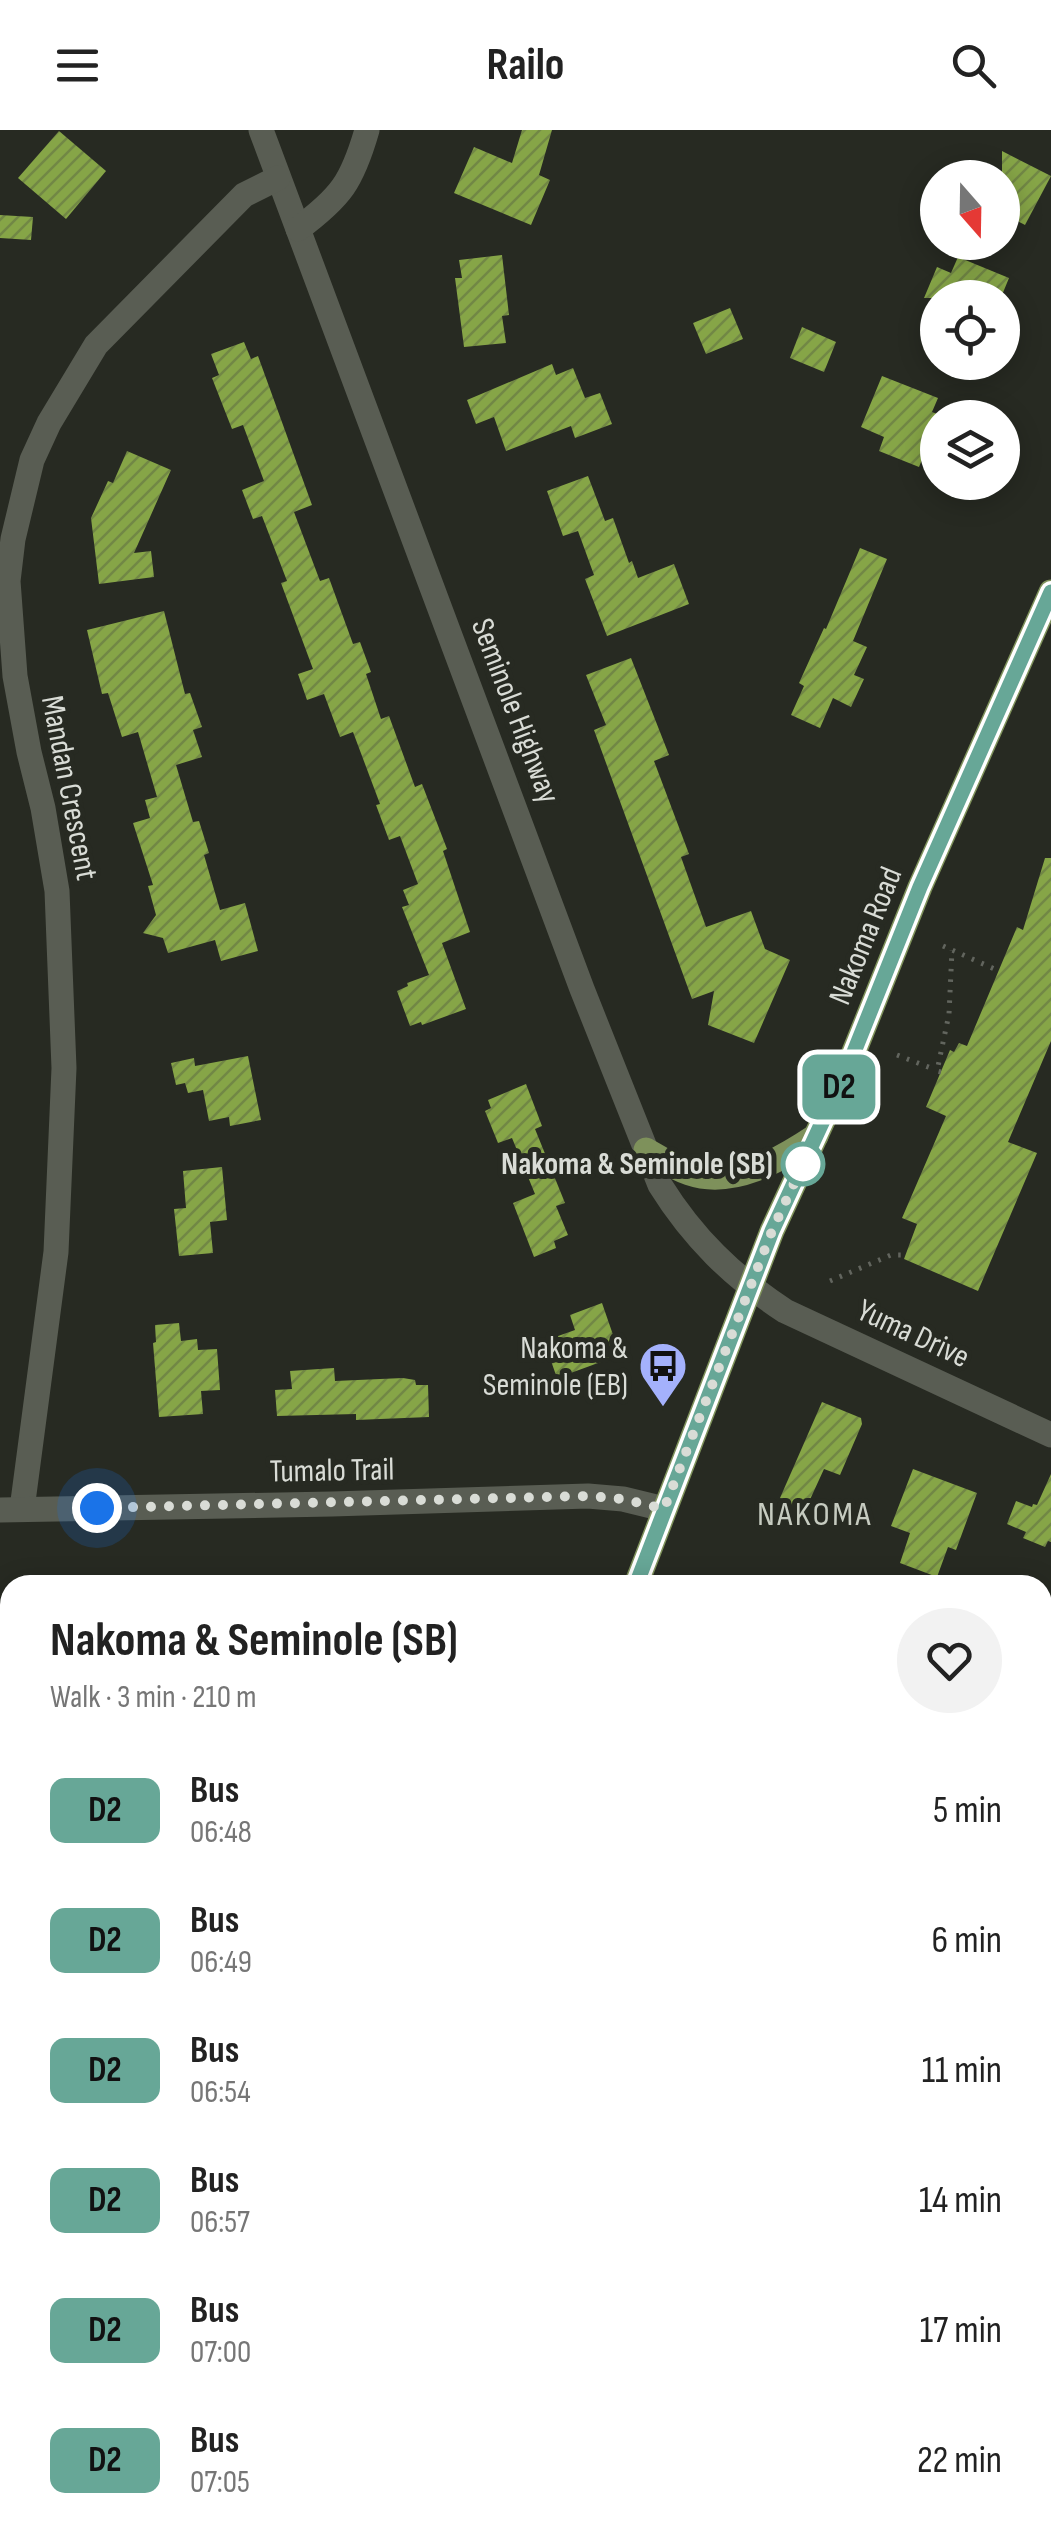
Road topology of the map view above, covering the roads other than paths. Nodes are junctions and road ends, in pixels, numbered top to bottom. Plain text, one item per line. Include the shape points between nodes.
1 (261, 130) edge
2 (367, 130) edge
3 (278, 178) junction
4 (298, 230) junction
5 (1051, 592) edge
6 (816, 1136) junction
7 (646, 1150) junction
8 (750, 1288) junction
9 (1051, 1435) edge
10 (11, 1509) edge
11 (664, 1509) junction
12 (640, 1575) edge

1 - 3 street, Seminole Highway
2 - 4 street via 336,201
3 - 4 street, Seminole Highway
3 - 10 street, Mandan Crescent via 244,194 96,345 32,460 12,539 15,676 57,891 64,1068 56,1252
4 - 7 street, Seminole Highway
5 - 6 main road, Nakoma Road
6 - 7 main road via 780,1160 719,1177 689,1173
6 - 8 main road, Nakoma Road
7 - 8 street, Seminole Highway via 678,1213
8 - 9 street, Yuma Drive
8 - 11 main road, Nakoma Road
10 - 11 street, Tumalo Trail via 588,1496
11 - 12 main road, Nakoma Road

